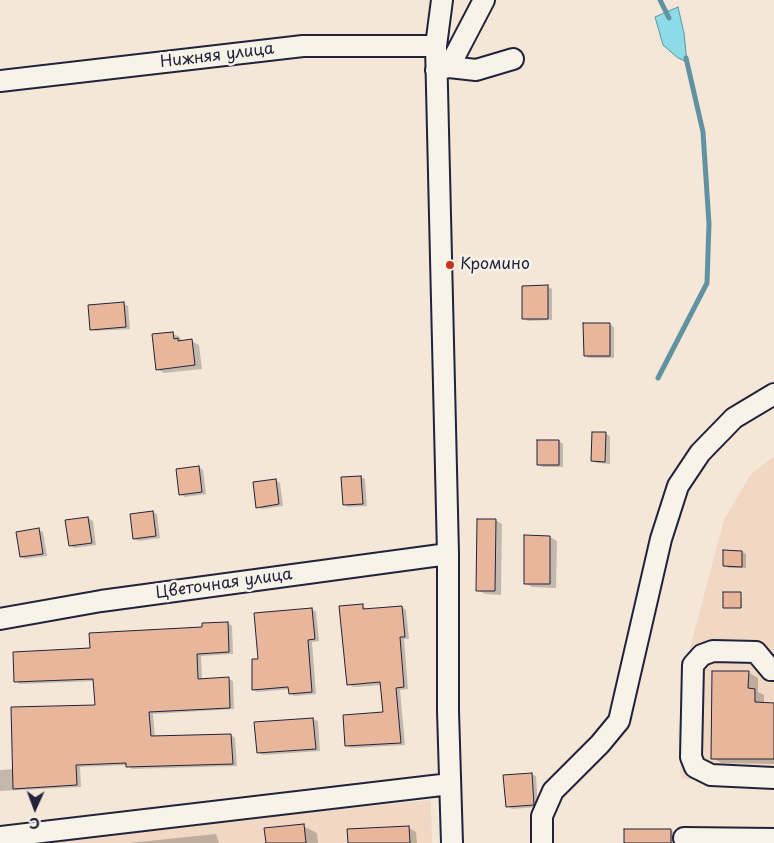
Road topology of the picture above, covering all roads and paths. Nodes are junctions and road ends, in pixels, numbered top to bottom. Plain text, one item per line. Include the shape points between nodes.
1 (442, 0) edge
2 (484, 0) edge
3 (436, 46) junction
4 (513, 59) dead end
5 (442, 69) junction
6 (0, 81) edge
7 (774, 394) edge
8 (448, 554) junction
9 (0, 619) edge
10 (774, 670) edge
11 (774, 778) edge
12 (450, 784) junction
13 (0, 837) edge
14 (684, 838) dead end
15 (774, 839) edge
16 (724, 841) edge
17 (452, 843) edge
18 (542, 843) edge

1 - 3 street
2 - 5 street
3 - 5 street
3 - 6 street, Нижняя улица via 302,46
4 - 5 street via 476,70
5 - 8 street
7 - 18 street via 734,418 700,453 678,486 661,538 619,721 553,792 542,816
8 - 9 street, Цветочная улица via 101,601
8 - 12 street
10 - 11 street via 756,652 713,651 702,655 694,665 691,757 695,768 711,774
12 - 13 street
12 - 17 street
14 - 16 street
15 - 16 street

